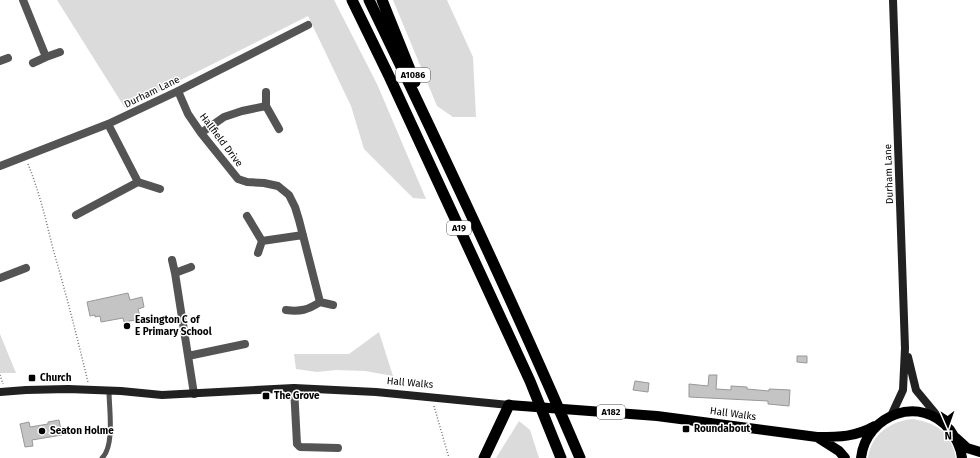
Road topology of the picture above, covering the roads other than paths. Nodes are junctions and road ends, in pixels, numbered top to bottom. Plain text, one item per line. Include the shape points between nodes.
1 (23, 0) edge
2 (347, 0) edge
3 (352, 0) edge
4 (369, 0) edge
5 (382, 0) edge
6 (893, 0) edge
7 (308, 25) dead end
8 (60, 52) dead end
9 (46, 56) junction
10 (33, 62) dead end
11 (389, 76) junction
12 (178, 91) junction
13 (266, 92) dead end
14 (266, 106) junction
15 (108, 124) junction
16 (279, 129) dead end
17 (201, 133) junction
18 (442, 152) junction
19 (0, 166) edge
20 (138, 182) junction
21 (160, 189) dead end
22 (76, 215) dead end
23 (247, 216) dead end
24 (303, 235) junction
25 (262, 241) junction
26 (258, 253) dead end
27 (172, 260) dead end
28 (191, 267) dead end
29 (26, 268) dead end
30 (176, 273) junction
31 (0, 278) edge
32 (320, 302) junction
33 (333, 305) dead end
34 (286, 310) dead end
35 (245, 344) dead end
36 (906, 348) junction
37 (188, 356) junction
38 (294, 388) junction
39 (109, 391) junction
40 (0, 392) edge
41 (194, 394) junction
42 (509, 405) junction
43 (891, 416) junction
44 (945, 424) junction
45 (875, 426) junction
46 (551, 432) junction
47 (817, 437) junction
48 (956, 438) junction
49 (338, 448) dead end
50 (980, 452) edge
51 (102, 458) edge
52 (484, 458) edge
53 (556, 458) edge
54 (560, 458) edge
55 (579, 458) edge
56 (845, 458) edge
57 (861, 458) edge
58 (962, 458) edge

1 - 9 street
2 - 11 highway, A1086
3 - 11 highway, A19
4 - 18 highway, A19
5 - 18 highway, A1086
6 - 36 main road, Durham Lane
7 - 12 street, Durham Lane
8 - 9 street
9 - 10 street
11 - 46 highway, A19 via 530,381
12 - 15 street, Durham Lane
12 - 17 street, Hallfield Drive via 188,114
13 - 14 street
14 - 16 street
14 - 17 street via 224,117
15 - 19 street, Durham Lane
15 - 20 street
17 - 24 street, Hallfield Drive via 238,179 278,186 289,195
18 - 55 highway, A19 via 550,386
20 - 21 street
20 - 22 street
23 - 25 street
24 - 25 street
24 - 32 street, Hallfield Drive
25 - 26 street
27 - 30 street
28 - 30 street
29 - 31 street
30 - 37 street
32 - 33 street
32 - 34 street via 310,309 296,312
35 - 37 street
36 - 43 main road, Durham Lane via 903,390
36 - 44 main road, Durham Lane via 916,390
37 - 41 street
38 - 41 main road, Hall Walks
38 - 42 main road, Hall Walks via 376,392
38 - 49 street via 297,444 300,447
39 - 40 main road, Hall Walks via 47,389
39 - 41 main road, Hall Walks via 162,395
39 - 51 lane via 110,439 107,452
42 - 47 main road, Hall Walks / A182 via 657,416
42 - 52 highway
43 - 44 main road via 903,412 918,412
43 - 45 main road, Hall Walks
44 - 48 main road
45 - 47 main road, Hall Walks / A182 via 862,433 844,437
45 - 57 main road via 864,443
46 - 53 highway
46 - 54 highway, A19
47 - 56 main road, Hall Walks / A182
48 - 50 main road via 967,448
48 - 58 main road

